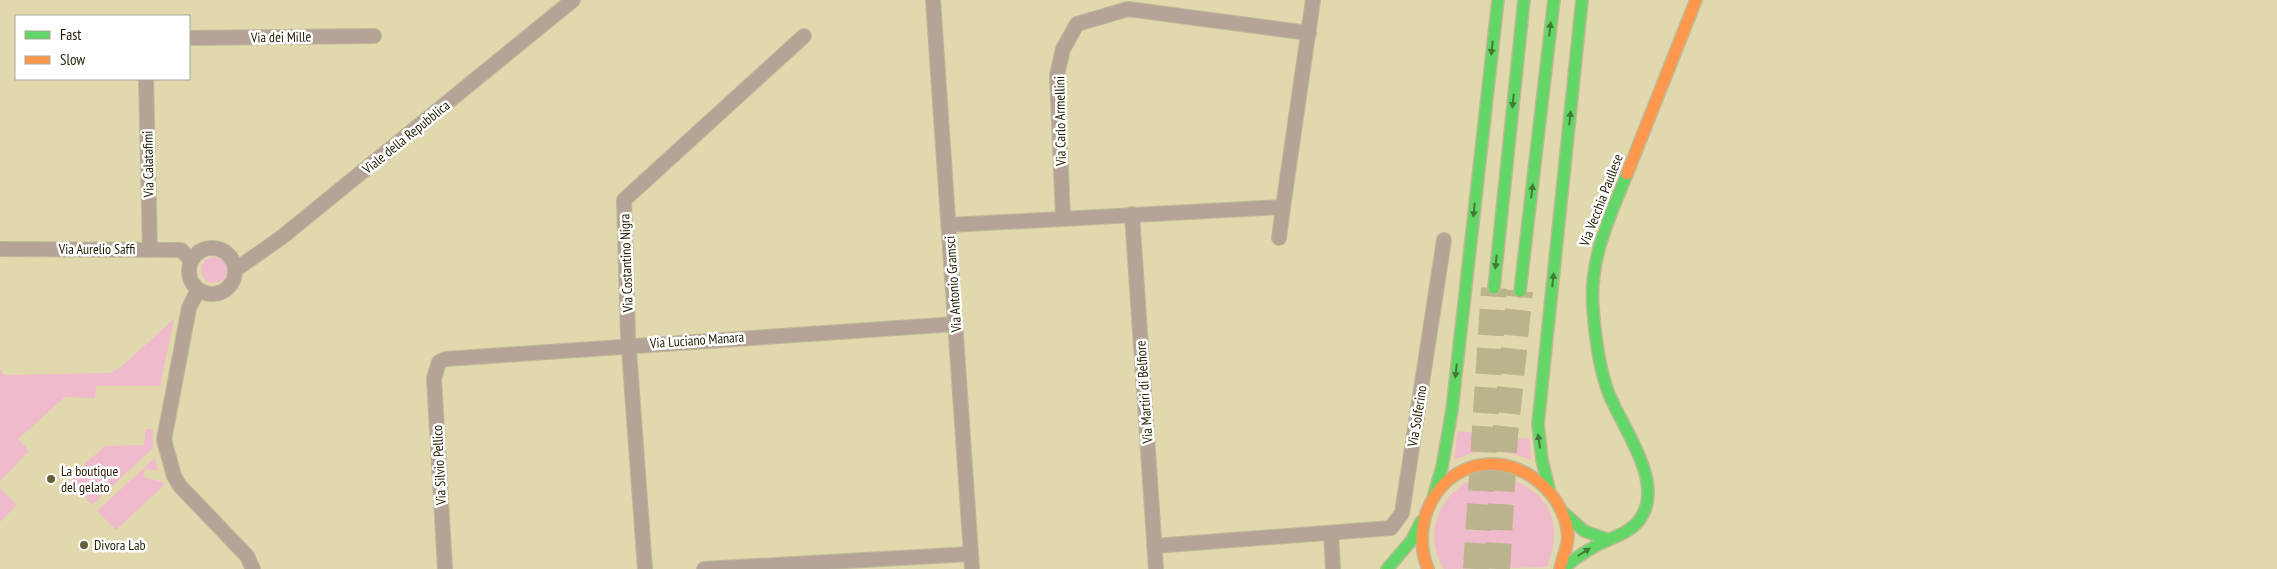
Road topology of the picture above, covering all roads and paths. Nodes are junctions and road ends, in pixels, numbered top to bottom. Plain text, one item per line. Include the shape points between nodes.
1 (573, 0) edge
2 (933, 0) edge
3 (1314, 0) edge
4 (1498, 0) edge
5 (1524, 0) edge
6 (1554, 0) edge
7 (1582, 0) edge
8 (1696, 0) edge
9 (1309, 33) junction
10 (374, 36) dead end
11 (804, 36) dead end
12 (190, 38) edge
13 (146, 80) edge
14 (1283, 207) junction
15 (1132, 214) junction
16 (1063, 218) junction
17 (949, 225) junction
18 (1279, 238) dead end
19 (1444, 240) dead end
20 (0, 249) edge
21 (150, 250) junction
22 (191, 260) junction
23 (235, 270) junction
24 (1494, 288) tunnel mouth
25 (198, 290) junction
26 (1520, 291) tunnel mouth
27 (956, 324) junction
28 (629, 345) junction
29 (439, 362) joint
30 (1549, 489) junction
31 (1433, 498) junction
32 (1563, 512) junction
33 (1424, 516) junction
34 (1331, 533) junction
35 (1607, 539) junction
36 (1154, 546) junction
37 (971, 554) junction
38 (1388, 568) edge
39 (1403, 568) edge
40 (253, 569) edge
41 (445, 569) edge
42 (645, 569) edge
43 (704, 569) edge
44 (972, 569) edge
45 (1156, 569) edge
46 (1332, 569) edge
47 (1428, 569) edge
48 (1562, 569) edge

1 - 23 street, Viale della Repubblica via 282,237
2 - 17 street, Via Antonio Gramsci
3 - 9 street
4 -> 31 main road via 1452,410
5 -> 24 main road
26 -> 6 main road
30 -> 7 main road via 1538,424
8 - 35 main road, Via Vecchia Paullese via 1595,260 1593,308 1604,381 1643,464 1649,484 1648,503 1640,520 1627,531
9 - 14 street
9 - 16 street, Via Carlo Armellini via 1128,9 1077,24 1062,49 1057,75
10 - 12 street, Via dei Mille
11 - 28 street, Via Costantino Nigra via 624,200
13 - 21 street, Via Calatafimi
14 - 15 street
14 - 18 street
15 - 16 street
15 - 36 street, Via Martiri di Belfiore
16 - 17 street
17 - 27 street, Via Antonio Gramsci
19 - 34 street, Via Solferino via 1402,513 1391,528
20 - 21 street, Via Aurelio Saffi
21 - 22 street, Via Aurelio Saffi via 181,250
22 - 23 street via 202,250 217,248 230,256
22 - 25 street via 188,273
23 - 25 street via 231,284 220,293 212,295
25 - 40 street via 189,308 164,440 180,486 247,556
27 - 28 street, Via Luciano Manara
27 - 37 street, Via Antonio Gramsci
28 - 29 street, Via Luciano Manara
28 - 42 street, Via Costantino Nigra
29 - 41 street, Via Silvio Pellico via 434,378
30 - 31 main road via 1521,469 1491,464 1457,474
30 - 32 main road
31 - 33 main road
32 - 35 main road via 1584,531
32 - 48 main road via 1568,539
33 - 38 main road via 1411,541
33 - 47 main road via 1421,544
34 - 36 street, Via Solferino
34 - 46 street
48 -> 35 main road, Via Vecchia Paullese
36 - 45 street, Via Martiri di Belfiore
37 - 43 street
37 - 44 street, Via Antonio Gramsci
38 - 39 main road

